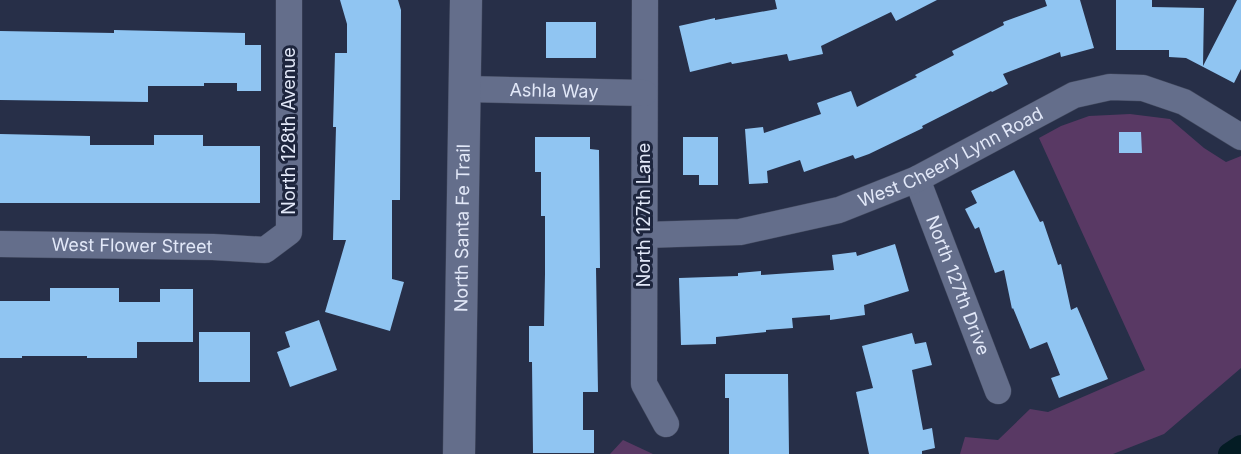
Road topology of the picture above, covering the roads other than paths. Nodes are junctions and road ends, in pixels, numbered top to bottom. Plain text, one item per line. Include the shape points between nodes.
1 (289, 0) edge
2 (466, 0) edge
3 (645, 0) edge
4 (466, 89) junction
5 (644, 93) junction
6 (1241, 137) edge
7 (917, 179) junction
8 (645, 235) junction
9 (0, 244) edge
10 (265, 250) joint
11 (998, 391) dead end
12 (666, 424) dead end
13 (459, 454) edge

1 - 10 street, North 128th Avenue via 289,232
2 - 4 street, North Santa Fe Trail
3 - 5 street, North 127th Lane
4 - 5 street, Ashla Way
4 - 13 street, North Santa Fe Trail
5 - 8 street, North 127th Lane
6 - 7 street, West Cheery Lynn Road via 1184,102 1143,88 1110,87 1074,95
7 - 8 street, West Cheery Lynn Road via 839,210 740,232
7 - 11 street, North 127th Drive
8 - 12 street, North 127th Lane via 644,384
9 - 10 street, West Flower Street

